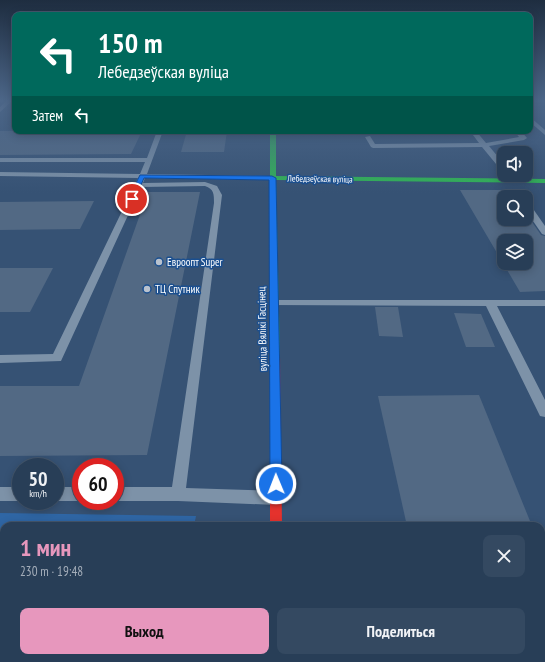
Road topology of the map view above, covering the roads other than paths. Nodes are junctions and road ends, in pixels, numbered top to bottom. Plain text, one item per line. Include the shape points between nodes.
1 (159, 134) edge
2 (273, 134) edge
3 (475, 134) edge
4 (521, 134) edge
5 (368, 137) dead end
6 (484, 145) junction
7 (0, 160) edge
8 (150, 160) junction
9 (497, 160) edge
10 (0, 174) edge
11 (272, 178) junction
12 (497, 178) edge
13 (140, 180) junction
14 (533, 180) edge
15 (545, 181) edge
16 (533, 215) edge
17 (545, 232) edge
18 (274, 303) junction
19 (490, 303) junction
20 (545, 303) edge
21 (0, 359) edge
22 (545, 412) edge
23 (0, 494) edge
24 (12, 494) edge
25 (124, 494) edge
26 (178, 494) junction
27 (276, 498) junction
28 (276, 522) edge

1 - 8 lane
2 - 11 main road, вуліца Вялікі Гасцінец
3 - 6 lane
4 - 6 lane via 524,138
5 - 6 lane via 373,146
6 - 9 lane
7 - 8 lane
8 - 13 lane
10 - 13 lane, Лебедзеўская вуліца
11 - 12 main road, Лебедзеўская вуліца
11 - 13 lane, Лебедзеўская вуліца
11 - 18 main road, вуліца Вялікі Гасцінец
13 - 21 lane via 58,358
13 - 26 lane via 212,185 218,194
14 - 15 main road, Лебедзеўская вуліца
16 - 17 lane
18 - 19 lane
18 - 27 main road, вуліца Вялікі Гасцінец
19 - 20 lane
19 - 22 lane
23 - 24 lane
25 - 26 lane
26 - 27 lane
27 - 28 main road, вуліца Вялікі Гасцінец

